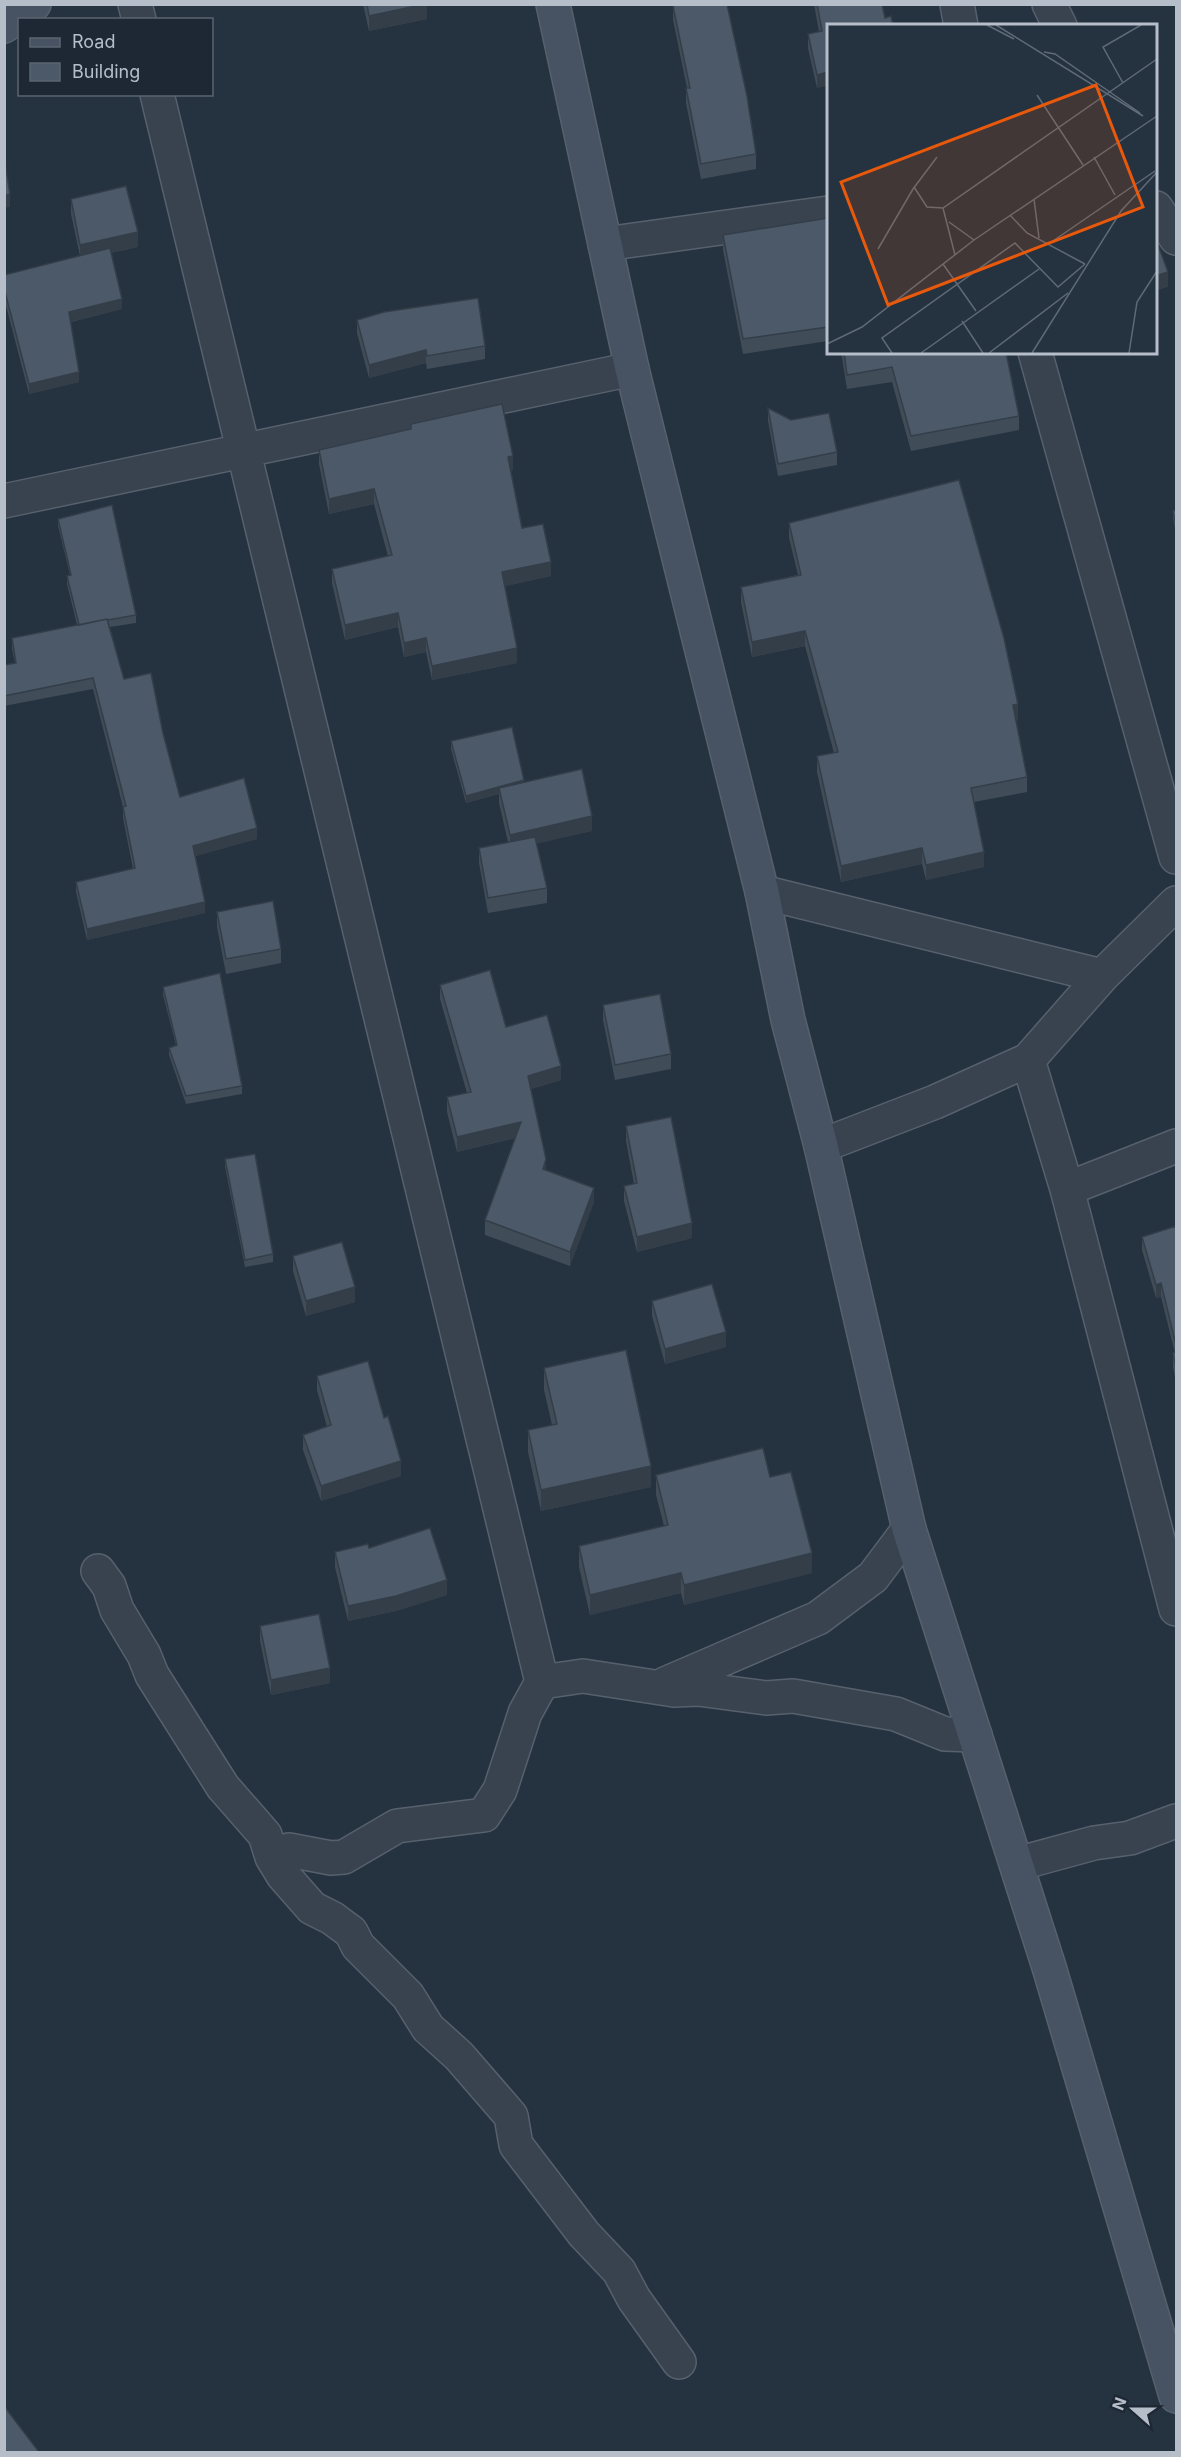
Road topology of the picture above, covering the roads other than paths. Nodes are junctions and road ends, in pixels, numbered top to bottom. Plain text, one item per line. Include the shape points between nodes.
1 (34, 4) edge
2 (553, 4) edge
3 (957, 4) edge
4 (1049, 4) edge
5 (961, 24) edge
6 (1059, 24) edge
7 (4, 26) edge
8 (157, 96) edge
9 (1157, 211) edge
10 (827, 213) edge
11 (1176, 238) edge
12 (606, 244) junction
13 (1036, 354) edge
14 (632, 369) junction
15 (244, 450) junction
16 (4, 501) edge
17 (1176, 857) edge
18 (762, 892) junction
19 (1176, 903) edge
20 (1102, 976) junction
21 (1028, 1060) junction
22 (820, 1146) junction
23 (1176, 1146) edge
24 (1067, 1189) junction
25 (909, 1529) junction
26 (98, 1571) dead end
27 (1176, 1609) edge
28 (542, 1682) junction
29 (658, 1688) junction
30 (975, 1735) junction
31 (1176, 1821) edge
32 (272, 1857) junction
33 (1017, 1864) junction
34 (679, 2362) dead end
35 (1176, 2396) edge

1 - 7 street
2 - 12 street
3 - 5 street
4 - 6 street
8 - 15 street
9 - 11 street
10 - 12 street
12 - 14 street
13 - 17 street
14 - 15 street
14 - 18 street
15 - 16 street
15 - 28 street
18 - 20 street
18 - 22 street via 788,1020
19 - 20 street
20 - 21 street
21 - 22 street via 935,1102
21 - 24 street
22 - 25 street
23 - 24 street
24 - 27 street
25 - 29 street via 873,1577 818,1618
25 - 30 street
26 - 32 street via 152,1676 223,1787 265,1835
28 - 29 street via 583,1676
28 - 32 street via 525,1713 500,1790 484,1815 397,1826 344,1857 289,1850
29 - 30 street via 766,1698 801,1697 896,1714 945,1734
30 - 33 street
31 - 33 street via 1130,1838 1094,1843
32 - 34 street via 312,1908 351,1932 358,1946 408,1996 428,2028 459,2055 511,2116 516,2145 584,2234 619,2271
33 - 35 street

